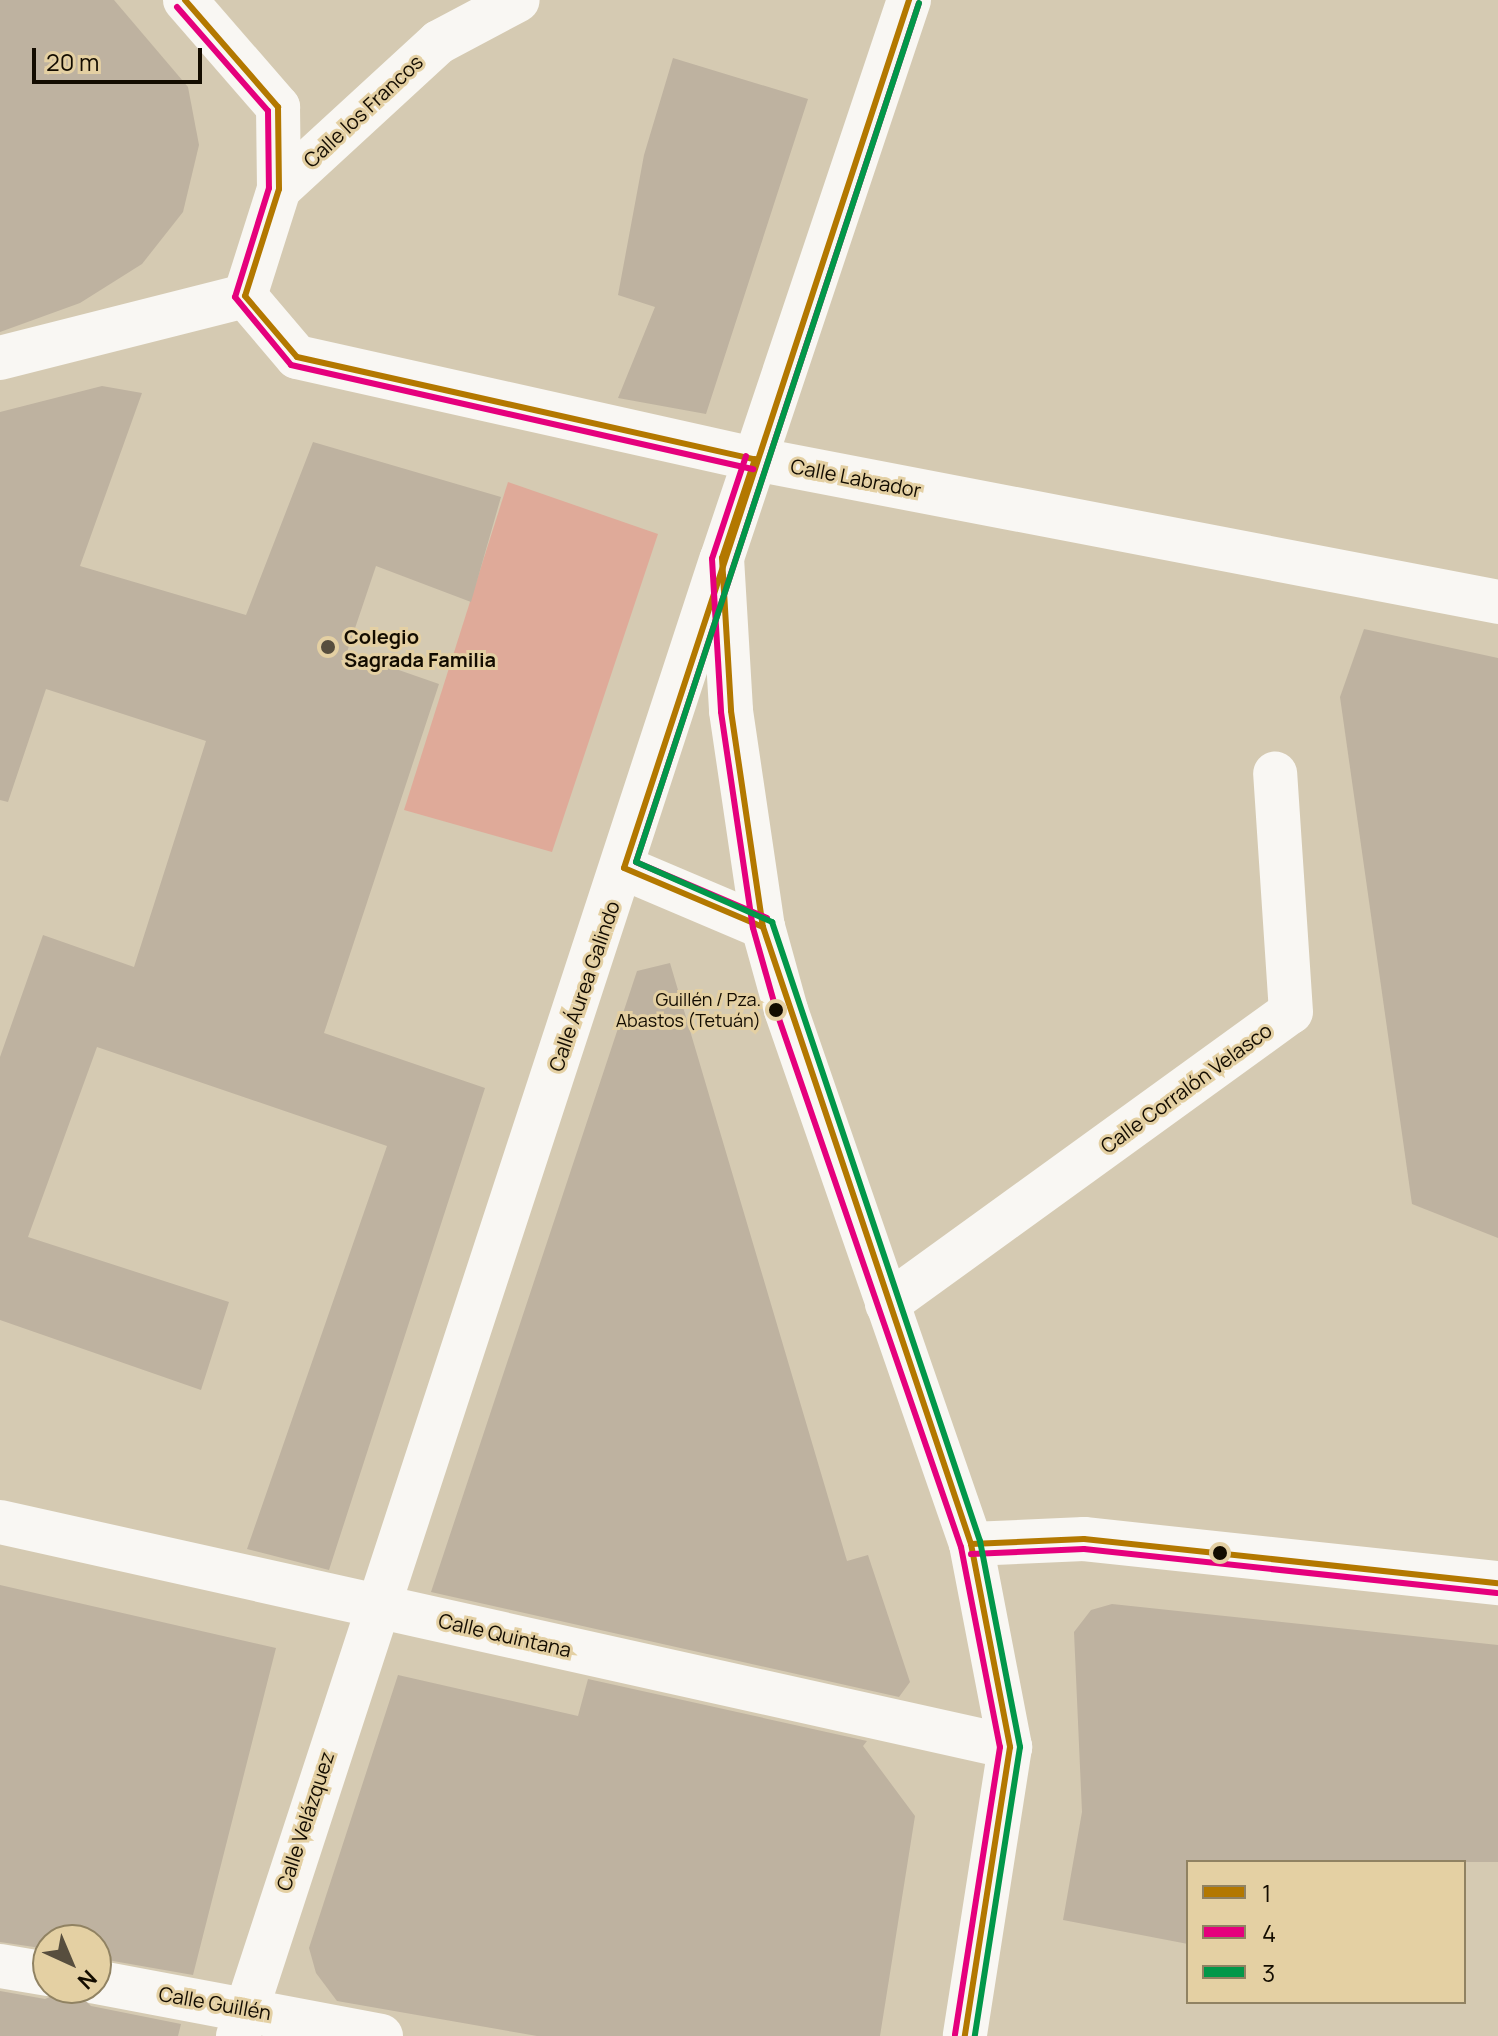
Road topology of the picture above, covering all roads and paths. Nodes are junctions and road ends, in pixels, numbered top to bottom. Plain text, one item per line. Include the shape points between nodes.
1 (185, 0) edge
2 (518, 0) edge
3 (909, 0) edge
4 (279, 189) junction
5 (245, 296) junction
6 (0, 358) edge
7 (755, 459) junction
8 (722, 558) junction
9 (1498, 597) edge
10 (1275, 774) dead end
11 (624, 868) junction
12 (763, 927) junction
13 (887, 1304) junction
14 (0, 1522) edge
15 (971, 1544) junction
16 (1498, 1583) edge
17 (375, 1607) junction
18 (1010, 1747) junction
19 (0, 1966) edge
20 (32, 1971) edge
21 (112, 1986) edge
22 (241, 2022) edge
23 (381, 2036) edge
24 (965, 2036) edge

1 - 4 street via 278,107
2 - 4 street, Calle los Francos via 439,42
3 - 7 street, Calle Áurea Galindo
4 - 5 street, Calle los Francos
5 - 6 street
5 - 7 street, Calle Labrador via 297,357
7 - 8 street, Calle Áurea Galindo
7 - 9 street, Calle Labrador
8 - 11 street, Calle Áurea Galindo
8 - 12 street via 731,711
10 - 13 street, Calle Corralón Velasco via 1291,1012
11 - 12 street
11 - 17 street, Calle Áurea Galindo
12 - 13 street
13 - 15 street
14 - 17 street, Calle Quintana
15 - 16 street via 1084,1539
15 - 18 street
17 - 18 street, Calle Quintana
17 - 22 street, Calle Velázquez
18 - 24 street
19 - 20 street
21 - 22 street, Calle Guillén
22 - 23 street, Calle Guillén

